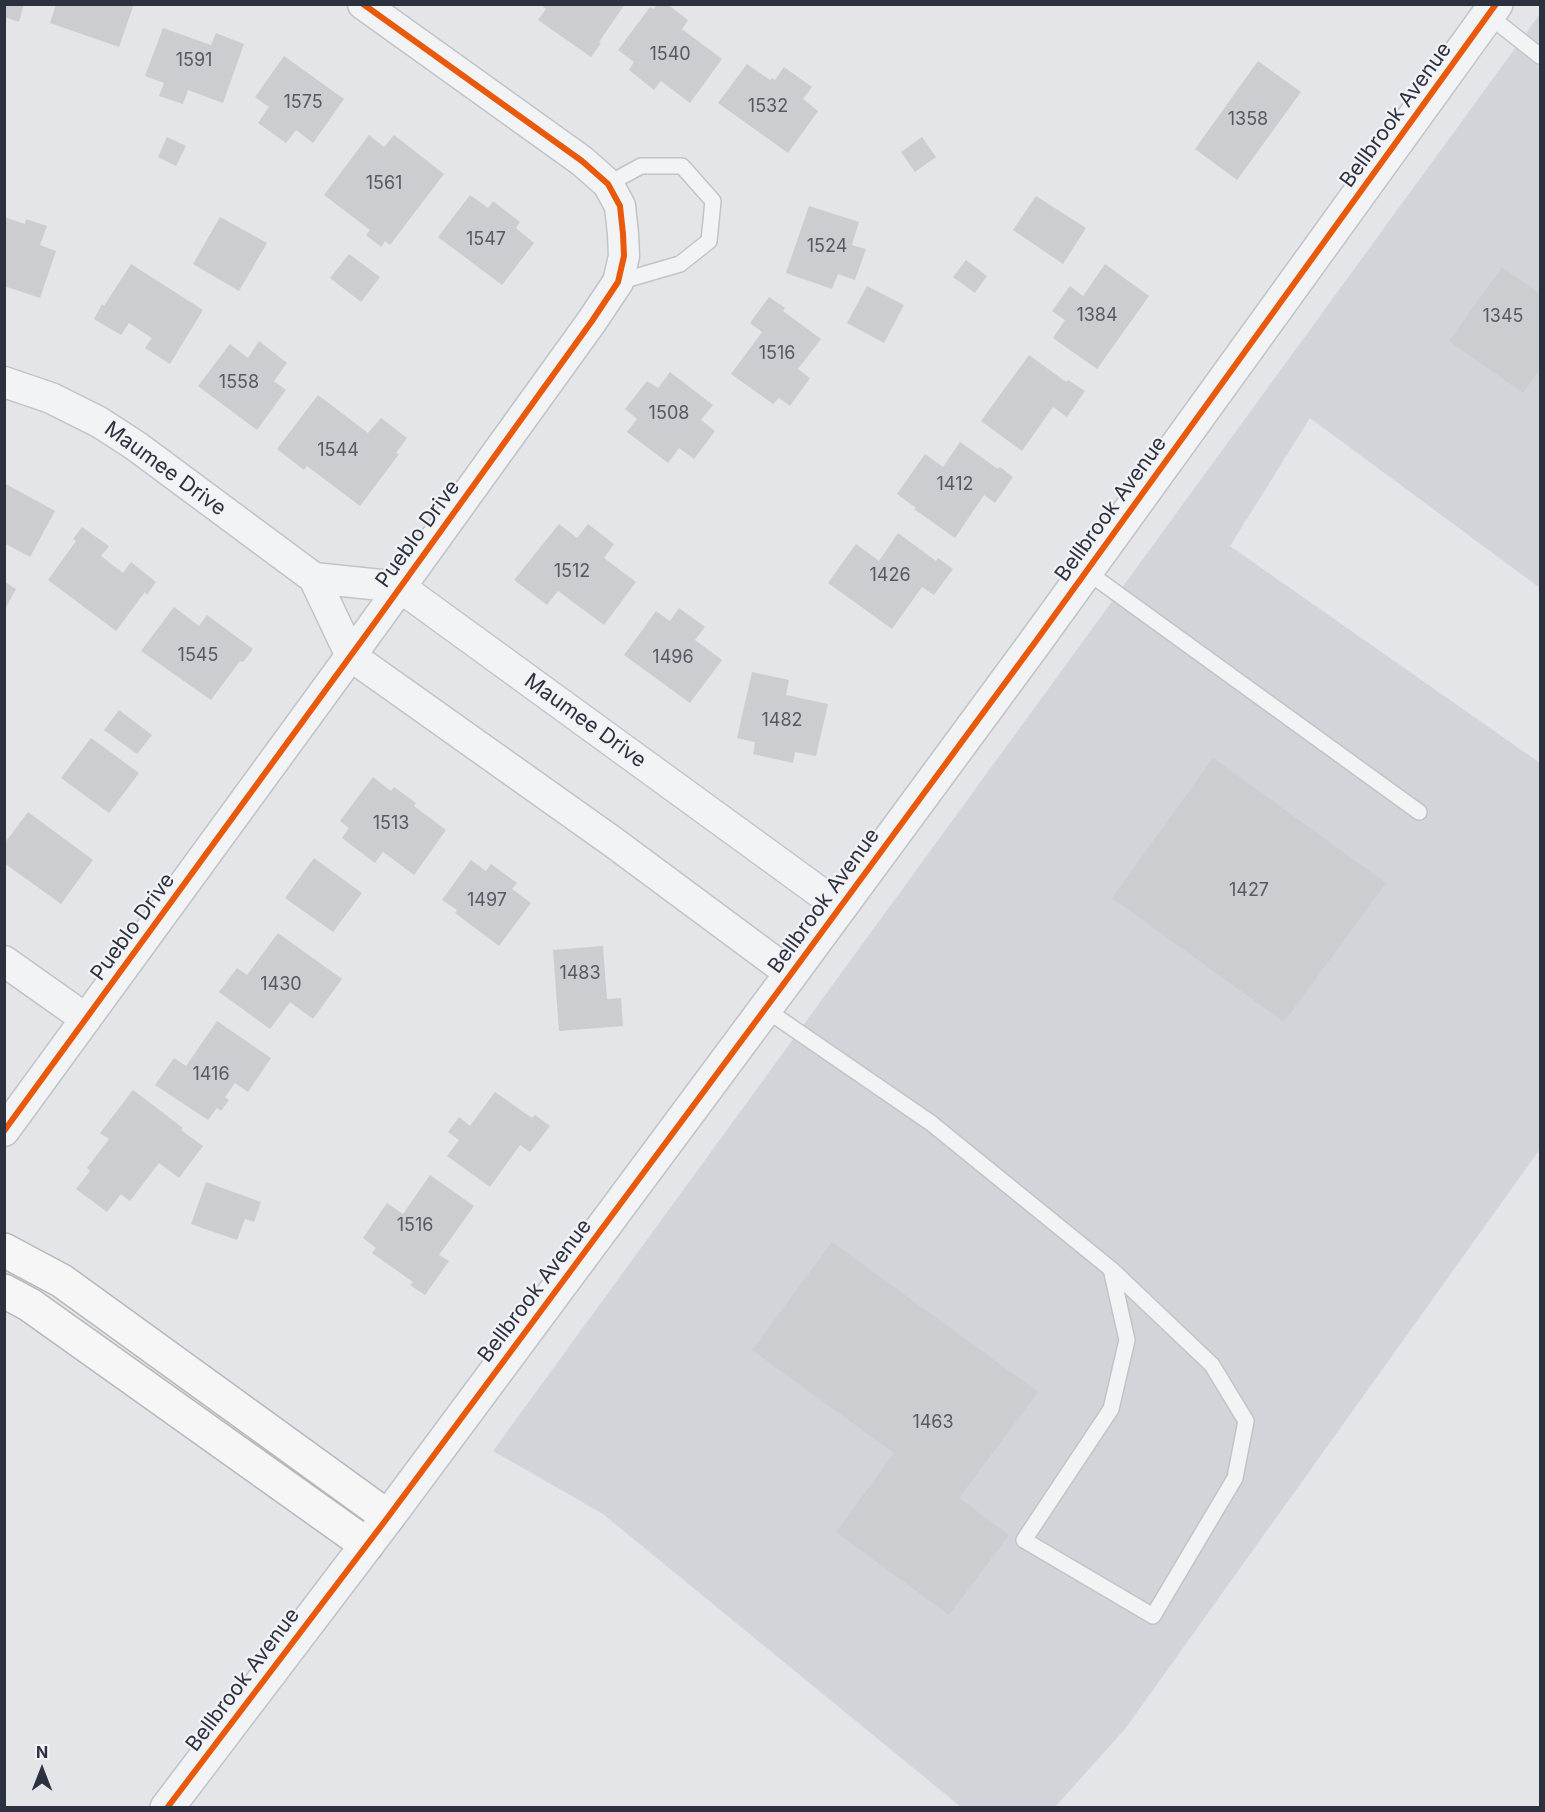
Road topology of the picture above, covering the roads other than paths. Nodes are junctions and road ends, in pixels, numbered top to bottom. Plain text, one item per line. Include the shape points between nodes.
1 (363, 4) edge
2 (1492, 10) edge
3 (1540, 56) edge
4 (608, 184) junction
5 (618, 282) junction
6 (4, 382) edge
7 (1086, 571) junction
8 (314, 578) junction
9 (400, 587) junction
10 (351, 656) junction
11 (1419, 812) dead end
12 (840, 907) junction
13 (4, 960) edge
14 (791, 974) junction
15 (765, 1010) junction
16 (86, 1019) junction
17 (4, 1131) edge
18 (4, 1250) edge
19 (1111, 1269) junction
20 (4, 1292) edge
21 (388, 1517) junction
22 (367, 1545) junction
23 (167, 1808) edge

1 - 4 street, Pueblo Drive via 582,160
2 - 3 lane
2 - 7 street, Bellbrook Avenue
4 - 5 street, Pueblo Drive via 620,206 623,234 624,256
4 - 5 lane via 641,165 682,165 713,201 709,241 680,264
5 - 9 street, Pueblo Drive
6 - 8 street, Maumee Drive via 51,398 99,422
7 - 11 lane
7 - 12 street, Bellbrook Avenue
8 - 9 street
8 - 10 street, Maumee Drive
9 - 10 street, Pueblo Drive
9 - 12 street, Maumee Drive
10 - 14 street, Maumee Drive via 614,842
10 - 16 street, Pueblo Drive
12 - 14 street, Bellbrook Avenue
13 - 16 street
14 - 15 street, Bellbrook Avenue
15 - 19 lane via 931,1123
15 - 21 street, Bellbrook Avenue
16 - 17 street, Pueblo Drive
18 - 21 highway via 62,1281
19 - 19 lane via 1212,1365 1246,1421 1235,1478 1153,1616 1024,1540 1111,1410 1127,1340
20 - 22 highway via 30,1305
21 - 22 street, Bellbrook Avenue
22 - 23 street, Bellbrook Avenue

